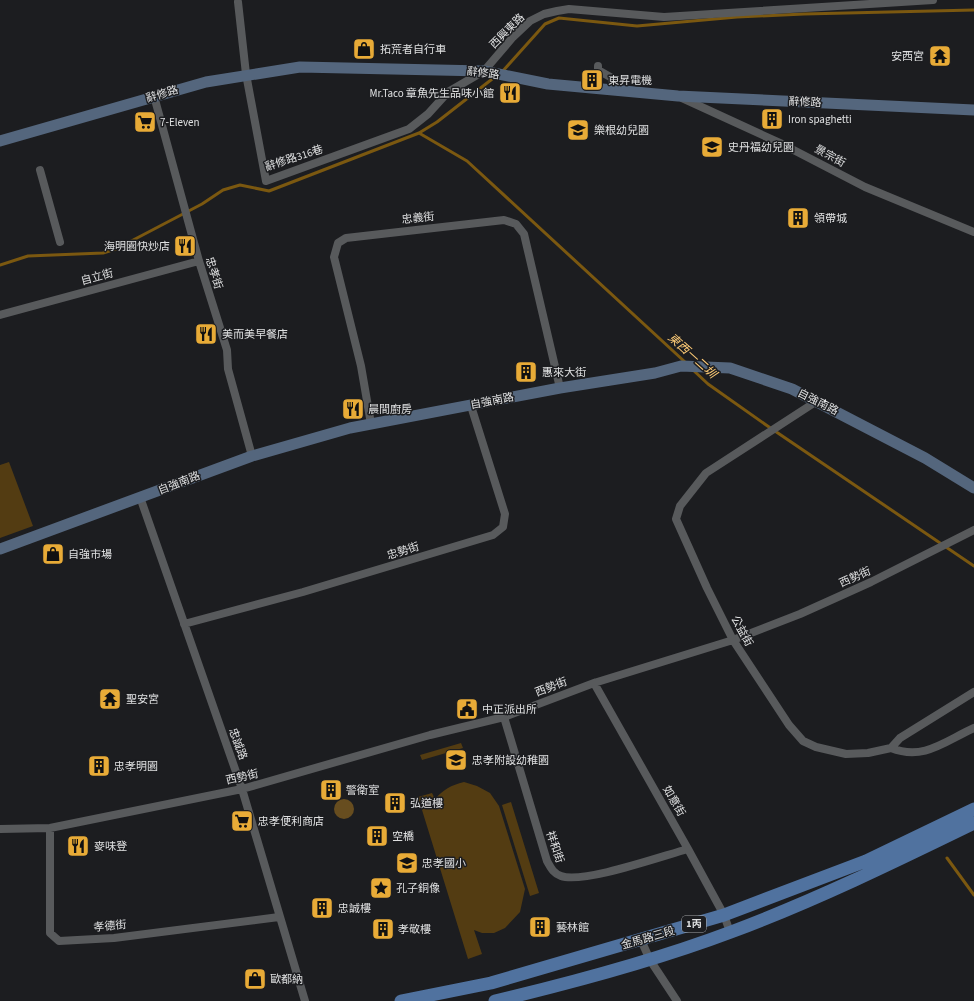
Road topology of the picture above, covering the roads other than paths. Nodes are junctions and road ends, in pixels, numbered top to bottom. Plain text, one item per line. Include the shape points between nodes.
1 (933, 0) edge
2 (238, 2) dead end
3 (598, 66) dead end
4 (493, 73) junction
5 (246, 74) junction
6 (613, 90) junction
7 (154, 96) junction
8 (678, 96) junction
9 (974, 110) edge
10 (0, 141) edge
11 (40, 170) dead end
12 (974, 232) edge
13 (60, 242) dead end
14 (199, 261) junction
15 (0, 315) edge
16 (560, 388) junction
17 (817, 401) junction
18 (471, 406) junction
19 (371, 424) junction
20 (252, 456) junction
21 (974, 488) edge
22 (140, 498) junction
23 (974, 530) edge
24 (0, 549) edge
25 (184, 624) junction
26 (733, 640) junction
27 (594, 683) junction
28 (974, 692) edge
29 (504, 717) junction
30 (974, 728) edge
31 (892, 748) junction
32 (242, 789) junction
33 (974, 809) edge
34 (974, 823) edge
35 (50, 828) junction
36 (0, 830) edge
37 (892, 848) junction
38 (688, 849) junction
39 (897, 861) junction
40 (724, 916) junction
41 (279, 917) junction
42 (730, 932) junction
43 (641, 940) junction
44 (650, 960) junction
45 (305, 1001) edge
46 (401, 1001) edge
47 (495, 1001) edge
48 (677, 1001) edge

1 - 4 street, 西興東路 via 664,16 570,8 557,10 530,21 513,38
2 - 5 street, 辭修路316巷
3 - 6 street via 598,70 612,78
4 - 5 street, 辭修路 via 300,67
4 - 5 street, 辭修路316巷 via 448,92 428,114 409,129 266,181
4 - 6 street, 辭修路 via 548,84
5 - 7 street, 辭修路
6 - 8 street, 辭修路
7 - 10 street, 辭修路
7 - 14 street, 忠孝街
8 - 9 street, 辭修路
8 - 12 street, 景宗街 via 782,144 864,187
11 - 13 street
14 - 15 street, 自立街
14 - 20 street, 忠孝街 via 227,350 228,369
16 - 17 street, 自強南路 via 655,373 682,366 730,368 792,389
16 - 18 street, 自強南路
16 - 19 street, 忠義街 via 524,234 516,224 504,220 346,238 338,243 334,257 361,366
17 - 21 street, 自強南路 via 925,458
17 - 26 street, 公益街 via 706,473 680,506 676,519
18 - 19 street, 自強南路
18 - 25 street, 忠勢街 via 504,514 503,527 493,535 303,592
19 - 20 street, 自強南路
20 - 22 street, 自強南路
22 - 24 street, 自強南路
22 - 25 street, 忠誠路
23 - 26 street, 西勢街 via 871,582
25 - 32 street, 忠誠路
26 - 27 street, 西勢街
26 - 31 street, 公益街 via 803,741 846,754
27 - 29 street, 西勢街
27 - 38 street, 如意街
28 - 31 street via 900,738
29 - 32 street, 西勢街 via 423,737
29 - 38 street, 祥和街 via 552,872 561,876 584,878
30 - 31 street via 933,749 916,753
32 - 35 street, 西勢街
32 - 41 street, 忠誠路
33 - 37 main road, 金馬路三段 / 1丙
34 - 39 main road, 金馬路三段 / 1丙
35 - 36 street, 西勢街
35 - 41 street, 孝德街 via 50,933 58,940 114,938
37 - 39 main road
37 - 40 main road, 金馬路三段 / 1丙 via 866,861
38 - 40 street, 如意街
39 - 42 main road, 金馬路三段 / 1丙
40 - 42 street, 如意街
40 - 43 main road, 金馬路三段 / 1丙
41 - 45 street, 忠誠路
42 - 44 main road, 金馬路三段 / 1丙
43 - 44 street
43 - 46 main road, 金馬路三段 / 1丙 via 491,983
44 - 47 main road, 金馬路三段 / 1丙 via 564,985
44 - 48 street

